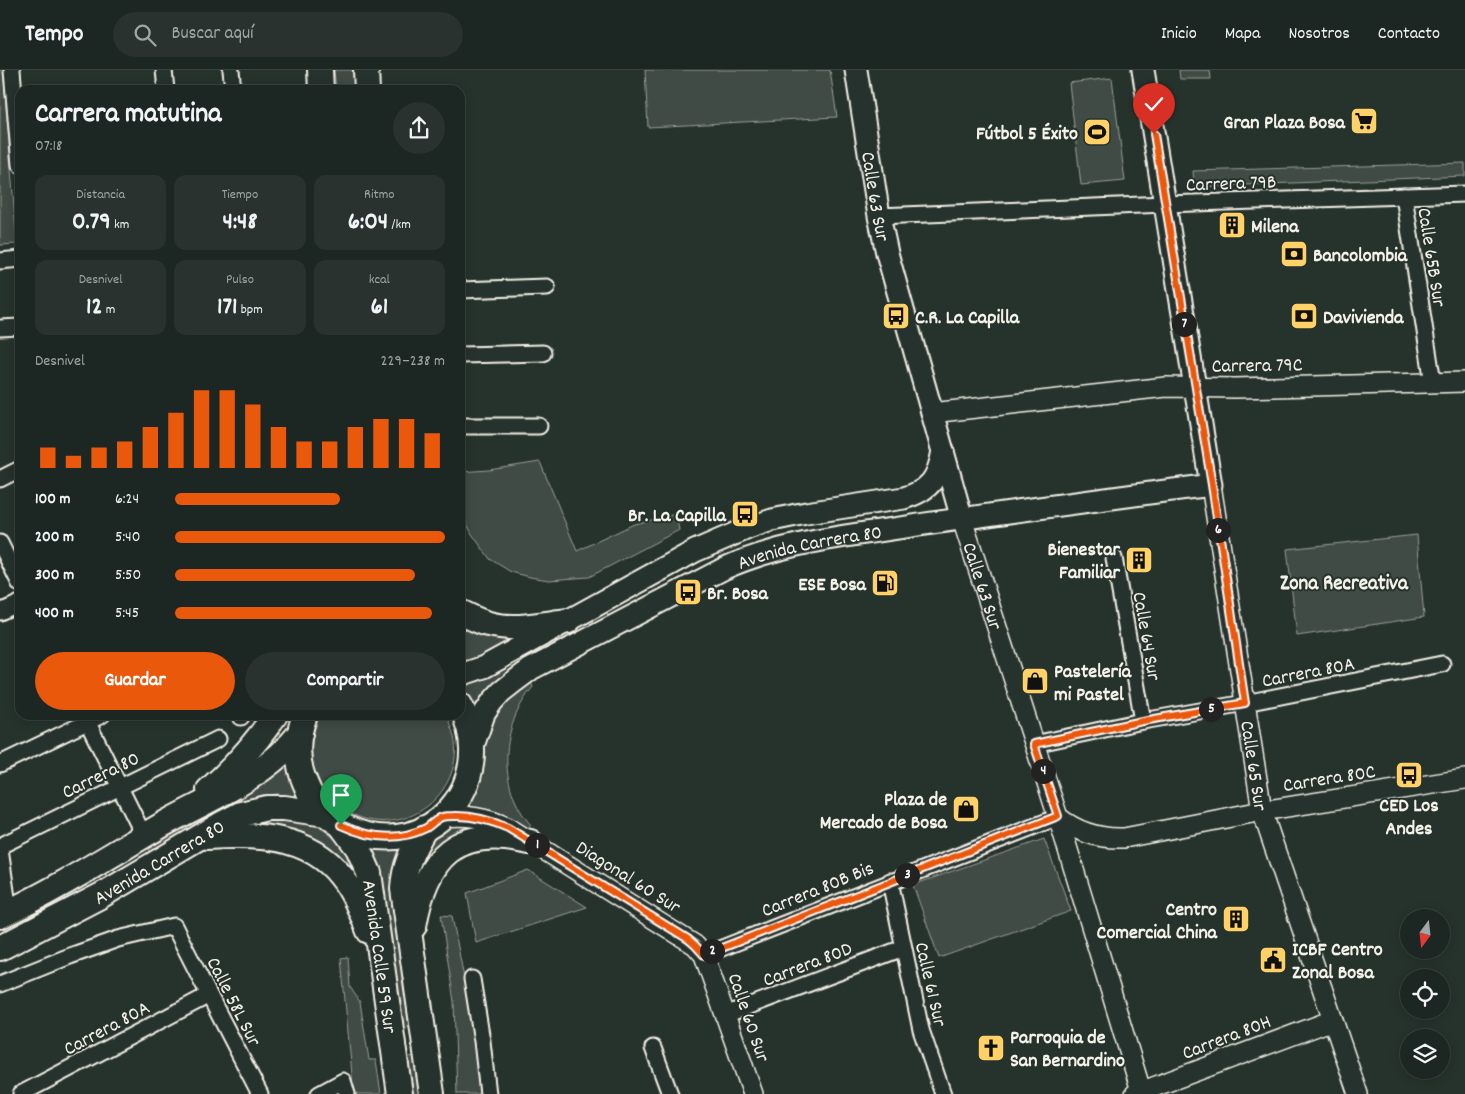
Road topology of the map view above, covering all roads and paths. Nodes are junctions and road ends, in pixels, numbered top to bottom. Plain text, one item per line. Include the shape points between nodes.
1 (12, 70) edge
2 (164, 70) edge
3 (231, 70) edge
4 (320, 70) edge
5 (366, 70) edge
6 (856, 70) edge
7 (1143, 70) edge
8 (166, 85) edge
9 (232, 85) edge
10 (321, 85) edge
11 (367, 85) edge
12 (15, 98) edge
13 (1465, 194) edge
14 (1404, 196) junction
15 (1165, 204) junction
16 (879, 216) junction
17 (15, 259) edge
18 (0, 260) edge
19 (547, 287) dead end
20 (465, 290) edge
21 (15, 327) edge
22 (0, 328) edge
23 (543, 353) dead end
24 (465, 355) edge
25 (1465, 382) edge
26 (1433, 383) junction
27 (1195, 387) junction
28 (932, 413) junction
29 (465, 426) edge
30 (539, 426) dead end
31 (942, 451) junction
32 (15, 472) edge
33 (0, 479) edge
34 (1212, 485) junction
35 (962, 518) junction
36 (0, 543) edge
37 (1114, 558) dead end
38 (15, 574) edge
39 (15, 605) edge
40 (0, 612) edge
41 (465, 615) edge
42 (568, 621) junction
43 (1442, 664) dead end
44 (465, 673) edge
45 (1245, 703) junction
46 (465, 716) edge
47 (82, 720) edge
48 (87, 720) edge
49 (271, 720) edge
50 (1143, 721) junction
51 (302, 724) edge
52 (218, 739) dead end
53 (1034, 744) junction
54 (473, 746) junction
55 (0, 764) edge
56 (1465, 779) edge
57 (119, 787) junction
58 (1262, 811) junction
59 (1058, 816) junction
60 (334, 820) junction
61 (433, 822) junction
62 (164, 824) junction
63 (144, 836) junction
64 (200, 838) junction
65 (530, 842) junction
66 (0, 848) edge
67 (2, 880) edge
68 (890, 882) junction
69 (4, 914) edge
70 (411, 947) junction
71 (0, 948) edge
72 (903, 948) junction
73 (704, 955) junction
74 (381, 958) junction
75 (472, 979) dead end
76 (0, 984) edge
77 (209, 995) junction
78 (725, 1016) junction
79 (1333, 1020) junction
80 (653, 1048) dead end
81 (345, 1088) edge
82 (1139, 1093) edge
83 (21, 1094) edge
84 (260, 1094) edge
85 (319, 1094) edge
86 (400, 1094) edge
87 (432, 1094) edge
88 (488, 1094) edge
89 (670, 1094) edge
90 (753, 1094) edge
91 (942, 1094) edge
92 (1358, 1094) edge

1 - 12 street
2 - 8 street
3 - 9 street
4 - 10 main road
5 - 11 main road
6 - 16 main road, Calle 63 Sur
7 - 15 main road, Calle 65 Sur
13 - 14 street, Carrera 79B
14 - 15 street, Carrera 79B
14 - 26 street, Calle 65B Sur
15 - 16 street, Carrera 79B
15 - 27 main road, Calle 65 Sur
16 - 28 main road, Calle 63 Sur
17 - 18 street
19 - 20 street
21 - 22 street
23 - 24 street
25 - 26 street, Carrera 79C
26 - 27 street, Carrera 79C
27 - 28 street, Carrera 79C via 1166,387
27 - 34 main road, Calle 65 Sur
28 - 31 main road, Calle 63 Sur
29 - 30 street
31 - 35 main road, Calle 63 Sur
31 - 42 main road, Avenida Carrera 80 via 934,479 926,489 916,494 806,513 748,528 695,551
32 - 33 street
34 - 35 main road, Avenida Carrera 80
34 - 45 street, Calle 65 Sur
35 - 53 street, Calle 63 Sur
35 - 54 main road, Avenida Carrera 80 via 797,544 725,568 531,669 492,702 484,714
36 - 38 street
37 - 50 street, Calle 64 Sur
39 - 40 street
41 - 42 main road via 489,624 518,627
42 - 44 main road, Avenida Carrera 80 via 484,667
43 - 45 street, Carrera 80A
45 - 50 street, Carrera 80A
45 - 58 street, Calle 65 Sur
46 - 54 main road
47 - 55 street
48 - 57 street
49 - 62 main road via 228,773
50 - 53 street, Carrera 80A
51 - 60 main road, Avenida Calle 59 Sur via 298,747 302,777 316,803
51 - 62 main road, Avenida Carrera 80 via 270,764
52 - 57 street, Carrera 80
53 - 59 street, Calle 63 Sur
54 - 61 main road, Avenida Calle 59 Sur via 466,785 452,808
56 - 58 street, Carrera 80C
57 - 63 street
57 - 66 street, Carrera 80
58 - 59 street, Carrera 80C via 1124,838 1099,837
58 - 79 street, Calle 65 Sur
59 - 68 street, Carrera 80B Bis
59 - 82 street, Calle 63 Sur
60 - 61 main road via 356,832 383,837 398,837
60 - 64 main road, Avenida Carrera 80 via 284,808 267,808 234,818
60 - 74 main road, Avenida Calle 59 Sur via 358,848 369,873
61 - 65 street, Diagonal 60 Sur via 461,816 486,819
61 - 70 main road, Avenida Calle 59 Sur via 410,854 404,878
62 - 63 main road, Avenida Carrera 80
63 - 69 main road, Avenida Carrera 80
64 - 71 main road, Avenida Carrera 80 via 102,895
64 - 74 main road via 238,835 280,838 320,856 342,877 354,897
65 - 70 main road via 500,836 464,842 450,850 439,860 426,882
65 - 73 street, Diagonal 60 Sur via 688,939
66 - 67 street
67 - 69 street
68 - 72 street, Calle 61 Sur
68 - 73 street, Carrera 80B Bis
70 - 87 main road, Avenida Calle 59 Sur
72 - 78 street, Carrera 80D
72 - 91 street, Calle 61 Sur via 921,1030
73 - 78 street, Calle 60 Sur
74 - 86 main road, Avenida Calle 59 Sur
75 - 88 street
76 - 77 street, Calle 58L Sur via 118,939 174,926
77 - 83 street, Carrera 80A
77 - 84 street, Calle 58L Sur
78 - 90 street, Calle 60 Sur
79 - 82 street, Carrera 80H
79 - 92 street, Calle 65 Sur
80 - 89 street
81 - 85 street

